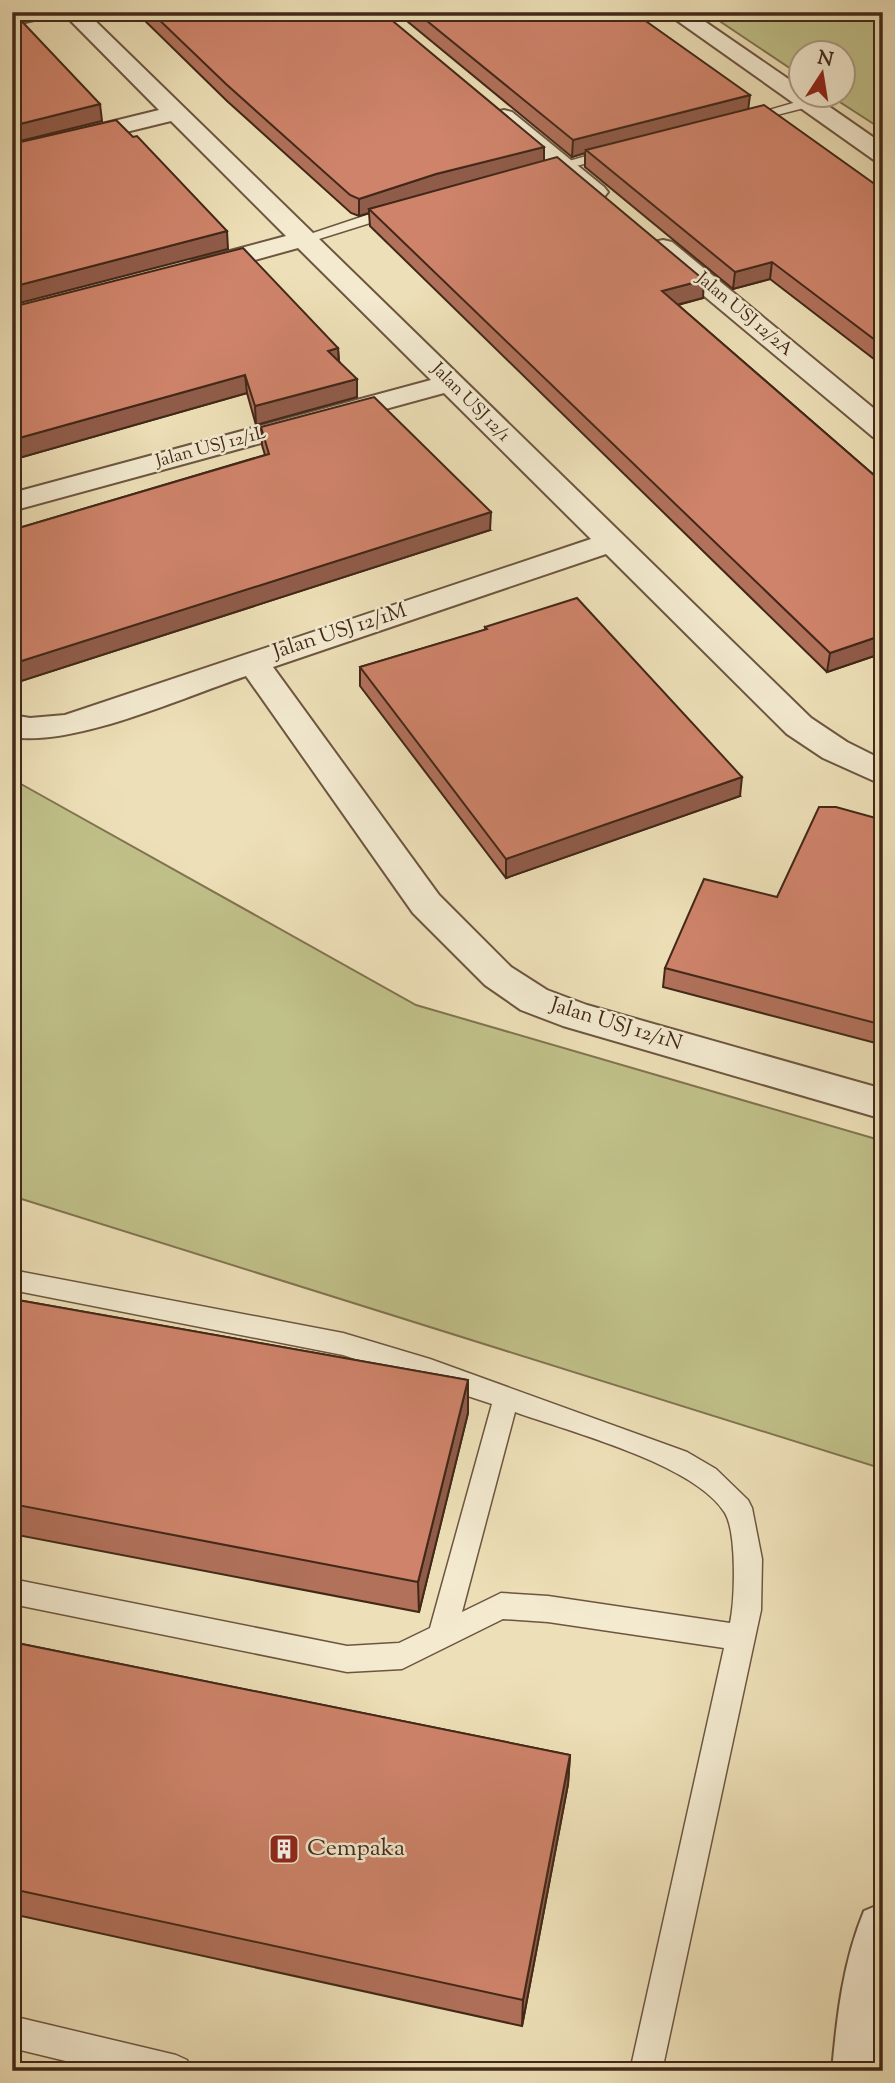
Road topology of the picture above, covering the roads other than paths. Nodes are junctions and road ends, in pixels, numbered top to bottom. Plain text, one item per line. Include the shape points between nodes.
1 (39, 12) edge
2 (73, 12) edge
3 (676, 12) edge
4 (12, 18) edge
5 (786, 88) edge
6 (487, 103) edge
7 (788, 108) edge
8 (814, 108) edge
9 (176, 113) junction
10 (726, 124) edge
11 (625, 149) edge
12 (12, 153) edge
13 (883, 155) edge
14 (563, 165) junction
15 (536, 172) edge
16 (417, 204) edge
17 (614, 208) edge
18 (644, 233) edge
19 (303, 239) junction
20 (181, 272) edge
21 (450, 383) junction
22 (883, 431) edge
23 (12, 502) edge
24 (612, 542) junction
25 (252, 661) junction
26 (12, 726) edge
27 (883, 774) edge
28 (883, 1104) edge
29 (12, 1280) edge
30 (506, 1399) junction
31 (12, 1591) edge
32 (442, 1633) junction
33 (743, 1638) junction
34 (883, 1929) edge
35 (12, 2032) edge
36 (156, 2069) edge
37 (646, 2071) edge
38 (859, 2071) edge

1 - 4 street
2 - 9 street, Jalan USJ 12/1
3 - 5 street
6 - 14 street
7 - 10 lane
8 - 13 street
9 - 12 street
9 - 19 street, Jalan USJ 12/1
11 - 14 lane
14 - 15 lane
14 - 17 street
16 - 19 lane
18 - 22 street, Jalan USJ 12/2A
19 - 20 street
19 - 21 street, Jalan USJ 12/1
21 - 23 street, Jalan USJ 12/1L
21 - 24 street, Jalan USJ 12/1
24 - 25 street, Jalan USJ 12/1M
24 - 27 street, Jalan USJ 12/1 via 799,726
25 - 26 street, Jalan USJ 12/1M via 69,724 30,729
25 - 28 street, Jalan USJ 12/1N via 426,904 498,976 534,1000 576,1016
29 - 30 lane via 343,1344
30 - 32 lane
30 - 33 lane via 678,1460 707,1477 738,1508 748,1559
31 - 32 lane via 346,1659 402,1656
32 - 33 lane via 501,1606
33 - 37 lane
34 - 38 street via 867,1988
35 - 36 lane

